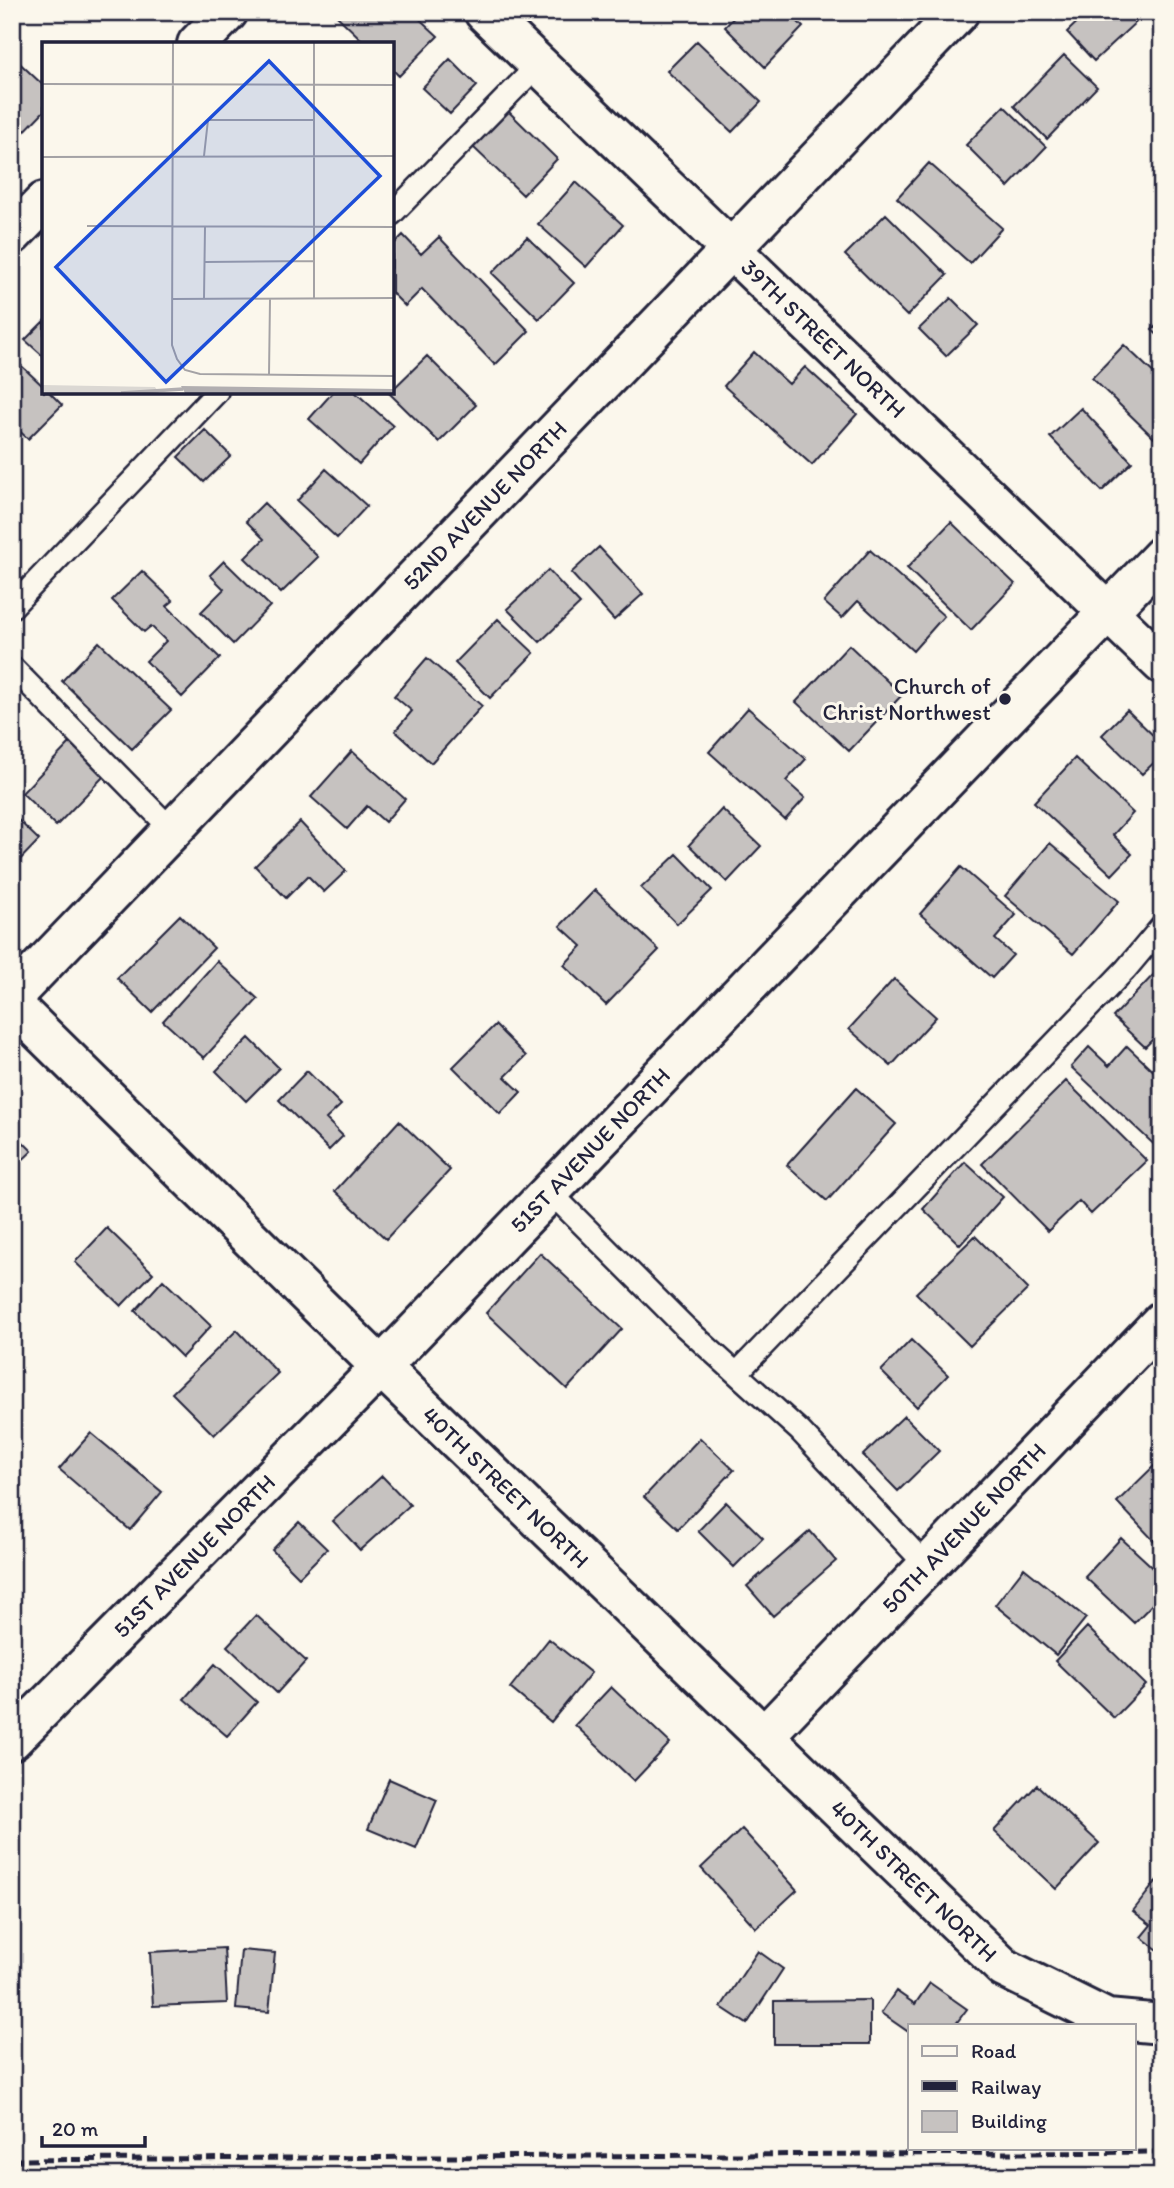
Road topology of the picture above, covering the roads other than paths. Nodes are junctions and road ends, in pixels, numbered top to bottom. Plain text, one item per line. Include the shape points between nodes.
1 (228, 12) edge
2 (484, 12) edge
3 (959, 12) edge
4 (200, 42) edge
5 (538, 65) junction
6 (42, 204) edge
7 (394, 212) edge
8 (12, 234) edge
9 (731, 251) junction
10 (215, 394) edge
11 (1162, 556) edge
12 (12, 607) edge
13 (1107, 613) junction
14 (1162, 664) edge
15 (12, 667) edge
16 (173, 831) junction
17 (1162, 926) edge
18 (12, 997) edge
19 (12, 1004) edge
20 (550, 1192) junction
21 (1162, 1321) edge
22 (381, 1367) junction
23 (737, 1373) junction
24 (926, 1566) junction
25 (765, 1735) junction
26 (12, 1740) edge
27 (1162, 2024) edge

1 - 4 street
2 - 5 street, 39TH STREET NORTH
3 - 9 street, 52ND AVENUE NORTH
5 - 7 lane
5 - 9 street, 39TH STREET NORTH
6 - 8 street
9 - 13 street, 39TH STREET NORTH
9 - 16 street, 52ND AVENUE NORTH
10 - 12 lane
11 - 13 street, 51ST AVENUE NORTH
13 - 14 street, 39TH STREET NORTH
13 - 20 street, 51ST AVENUE NORTH
15 - 16 lane
16 - 18 street, 52ND AVENUE NORTH
17 - 23 lane
19 - 22 street, 40TH STREET NORTH
20 - 22 street, 51ST AVENUE NORTH
20 - 23 lane
21 - 24 street, 50TH AVENUE NORTH
22 - 25 street, 40TH STREET NORTH
22 - 26 street, 51ST AVENUE NORTH
23 - 24 lane via 800,1431
24 - 25 street, 50TH AVENUE NORTH
25 - 27 street, 40TH STREET NORTH via 1004,1968 1107,2019

